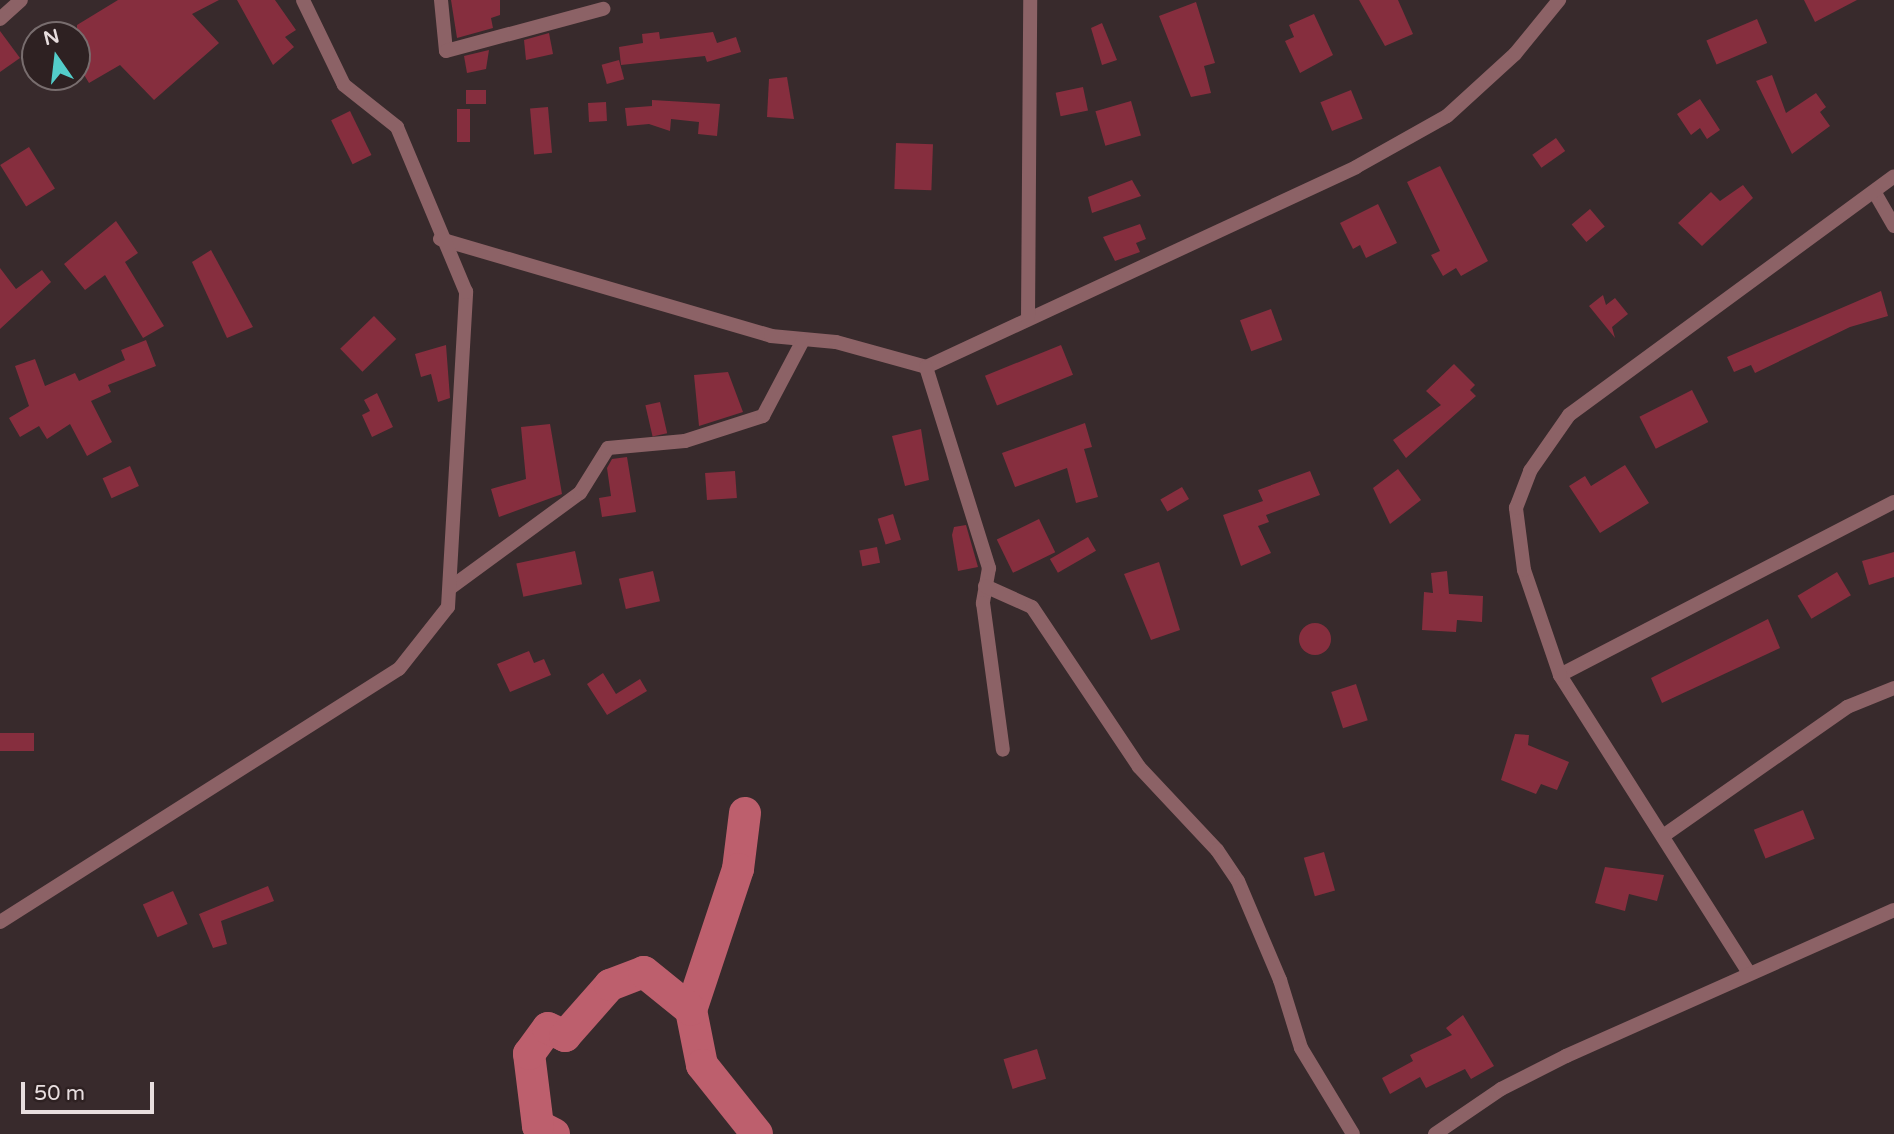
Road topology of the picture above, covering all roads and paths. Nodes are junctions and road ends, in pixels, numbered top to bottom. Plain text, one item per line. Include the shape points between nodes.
1 (21, 0) edge
2 (303, 0) edge
3 (441, 0) edge
4 (1030, 0) edge
5 (1559, 0) edge
6 (603, 9) dead end
7 (0, 19) edge
8 (1894, 176) edge
9 (1875, 193) junction
10 (1894, 226) edge
11 (440, 239) junction
12 (1028, 320) junction
13 (803, 340) junction
14 (926, 367) junction
15 (1894, 502) edge
16 (985, 586) junction
17 (450, 588) junction
18 (1560, 675) junction
19 (1894, 688) edge
20 (1003, 750) dead end
21 (1663, 836) junction
22 (1894, 910) edge
23 (0, 922) edge
24 (1749, 973) junction
25 (1353, 1134) edge
26 (1435, 1134) edge

1 - 7 street
2 - 11 street via 344,85 397,127 434,206
3 - 6 street via 446,51
4 - 12 street
5 - 12 street via 1515,54 1447,116 1356,167
8 - 9 street
9 - 10 street
9 - 18 street via 1569,415 1530,471 1516,508 1524,570
11 - 13 street
11 - 17 street via 466,292
12 - 14 street
13 - 14 street via 836,342
13 - 17 street via 763,416 685,441 608,448 580,493
14 - 16 street via 989,568
15 - 18 street
16 - 20 street
16 - 25 street via 1032,607 1139,767 1217,850 1238,881 1280,980 1301,1048
17 - 23 street via 449,607 399,669
18 - 21 street
19 - 21 street via 1847,707
21 - 24 street
22 - 24 street
24 - 26 street via 1501,1089

